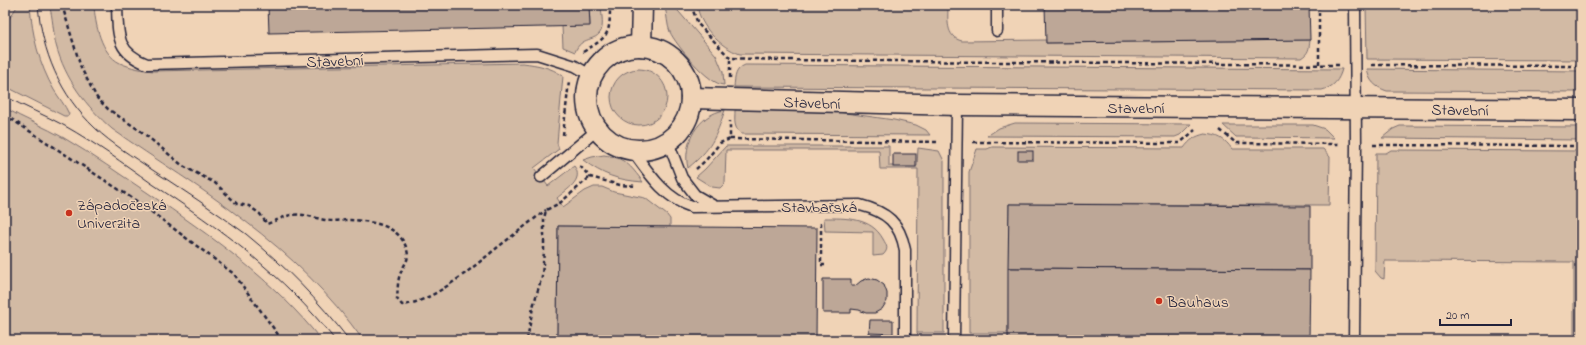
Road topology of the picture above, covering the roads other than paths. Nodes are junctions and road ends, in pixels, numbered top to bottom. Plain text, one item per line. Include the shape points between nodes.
1 (117, 5) edge
2 (642, 5) edge
3 (997, 5) edge
4 (1355, 5) edge
5 (997, 31) dead end
6 (641, 46) junction
7 (583, 71) junction
8 (691, 98) junction
9 (957, 106) junction
10 (1356, 108) junction
11 (1581, 110) edge
12 (597, 130) junction
13 (668, 142) junction
14 (632, 150) junction
15 (541, 177) dead end
16 (714, 206) junction
17 (905, 340) edge
18 (954, 340) edge
19 (1354, 340) edge

1 - 7 lane, Stavební via 120,41 126,52 135,60 147,64 537,54
2 - 6 street
3 - 5 lane
4 - 10 lane
6 - 7 street via 631,46 612,54
6 - 8 street via 663,52 676,62 686,76
7 - 12 street via 588,85 587,104
8 - 9 street, Stavební
8 - 13 street via 690,109 682,127
9 - 10 street, Stavební
9 - 18 lane
10 - 11 street, Stavební
10 - 19 lane
12 - 14 street via 613,144
12 - 15 lane
13 - 14 street via 651,149
13 - 16 lane via 682,178 695,195
14 - 16 lane, Stavbařská via 652,176 682,204 692,207
16 - 17 lane, Stavbařská via 860,205 888,216 903,236 905,250

